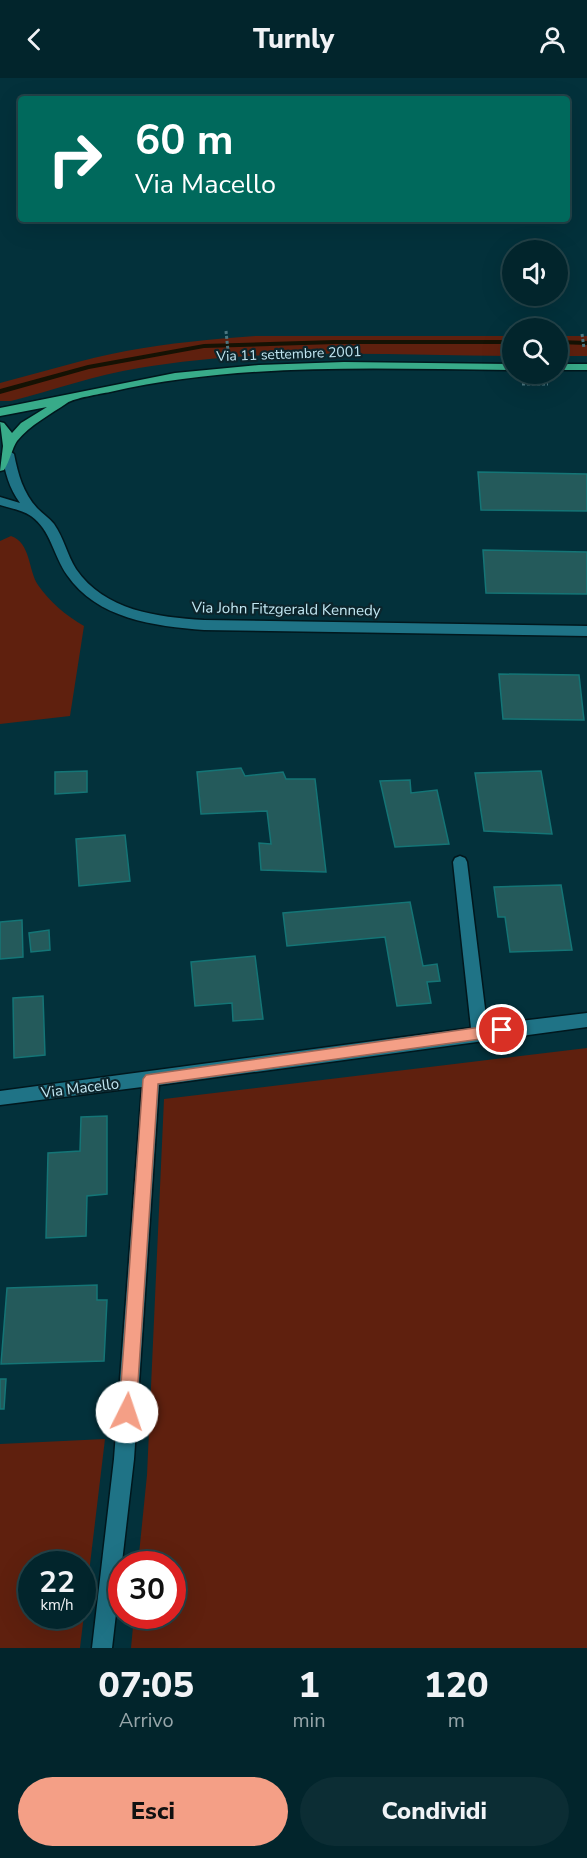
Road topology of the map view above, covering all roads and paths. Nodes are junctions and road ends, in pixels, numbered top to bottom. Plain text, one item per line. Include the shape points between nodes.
1 (502, 367) edge
2 (568, 367) edge
3 (587, 367) edge
4 (69, 398) junction
5 (0, 412) edge
6 (0, 426) edge
7 (9, 448) junction
8 (0, 467) edge
9 (0, 501) edge
10 (34, 512) junction
11 (587, 631) edge
12 (460, 862) dead end
13 (587, 1020) edge
14 (480, 1032) junction
15 (151, 1079) junction
16 (0, 1098) edge
17 (102, 1648) edge

1 - 4 main road, Via 11 settembre 2001 via 229,370 126,384
2 - 3 main road
4 - 5 main road, Via 11 settembre 2001
4 - 7 main road, Via 11 settembre 2001 via 25,426
6 - 7 main road
7 - 8 main road, Via 11 settembre 2001
7 - 10 street, Via John Fitzgerald Kennedy via 13,481
9 - 10 street, Via John Fitzgerald Kennedy
10 - 11 street, Via John Fitzgerald Kennedy via 57,538 71,572 84,588 109,606 164,622
12 - 14 street
13 - 14 street, Via Macello
14 - 15 street, Via Macello
15 - 16 street, Via Macello
15 - 17 street via 124,1459

